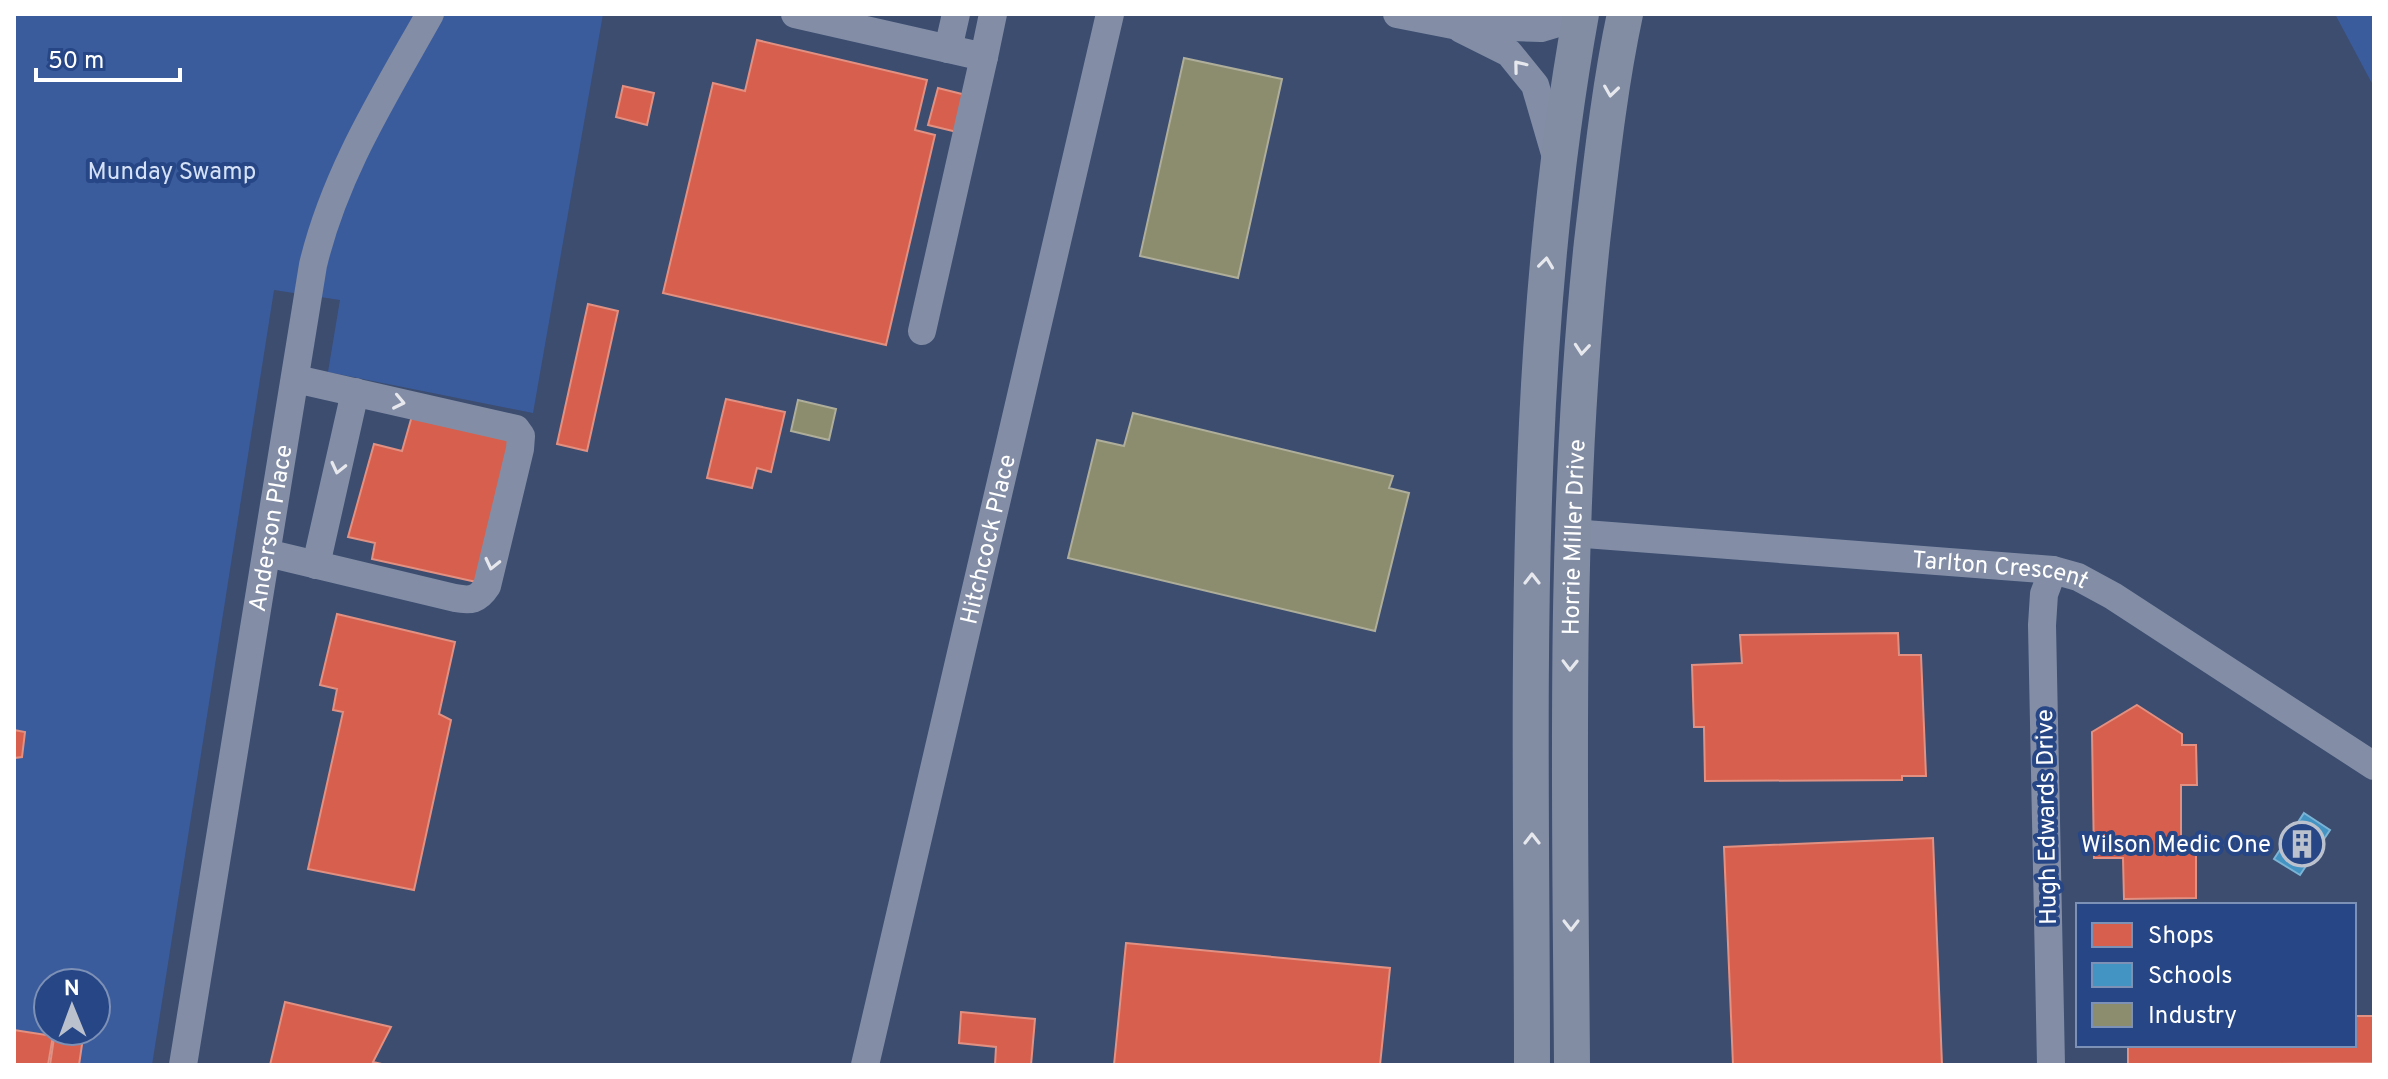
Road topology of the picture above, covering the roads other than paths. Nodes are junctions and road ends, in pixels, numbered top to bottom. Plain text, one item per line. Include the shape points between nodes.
1 (430, 14) edge
2 (795, 14) edge
3 (956, 14) edge
4 (993, 14) edge
5 (1110, 14) edge
6 (1397, 14) edge
7 (1625, 14) edge
8 (1581, 15) edge
9 (1453, 25) junction
10 (948, 49) junction
11 (984, 57) junction
12 (1558, 163) junction
13 (922, 331) dead end
14 (296, 379) junction
15 (355, 392) junction
16 (1572, 533) junction
17 (267, 553) junction
18 (316, 565) junction
19 (2053, 570) junction
20 (2374, 766) edge
21 (183, 1065) edge
22 (865, 1065) edge
23 (1532, 1065) edge
24 (1572, 1065) edge
25 (2051, 1065) edge

1 - 14 street, Anderson Place via 339,179 313,265
2 - 10 street
3 - 10 street
4 - 11 street
5 - 22 street, Hitchcock Place
6 - 9 street
7 -> 16 main road, Horrie Miller Drive via 1590,262
8 - 9 street via 1541,28
8 - 12 main road, Horrie Miller Drive
12 -> 9 street via 1535,85 1509,53
10 - 11 street
11 - 13 street
23 -> 12 main road, Horrie Miller Drive via 1536,392
14 - 15 street
14 - 17 street, Anderson Place
15 -> 18 street
15 -> 18 street via 516,429 520,449 480,597 469,601
16 - 19 street, Tarlton Crescent
16 -> 24 main road, Horrie Miller Drive
17 - 18 street
17 - 21 street, Anderson Place
19 - 20 street, Tarlton Crescent via 2113,596
19 - 25 street, Hugh Edwards Drive via 2044,594 2042,625

